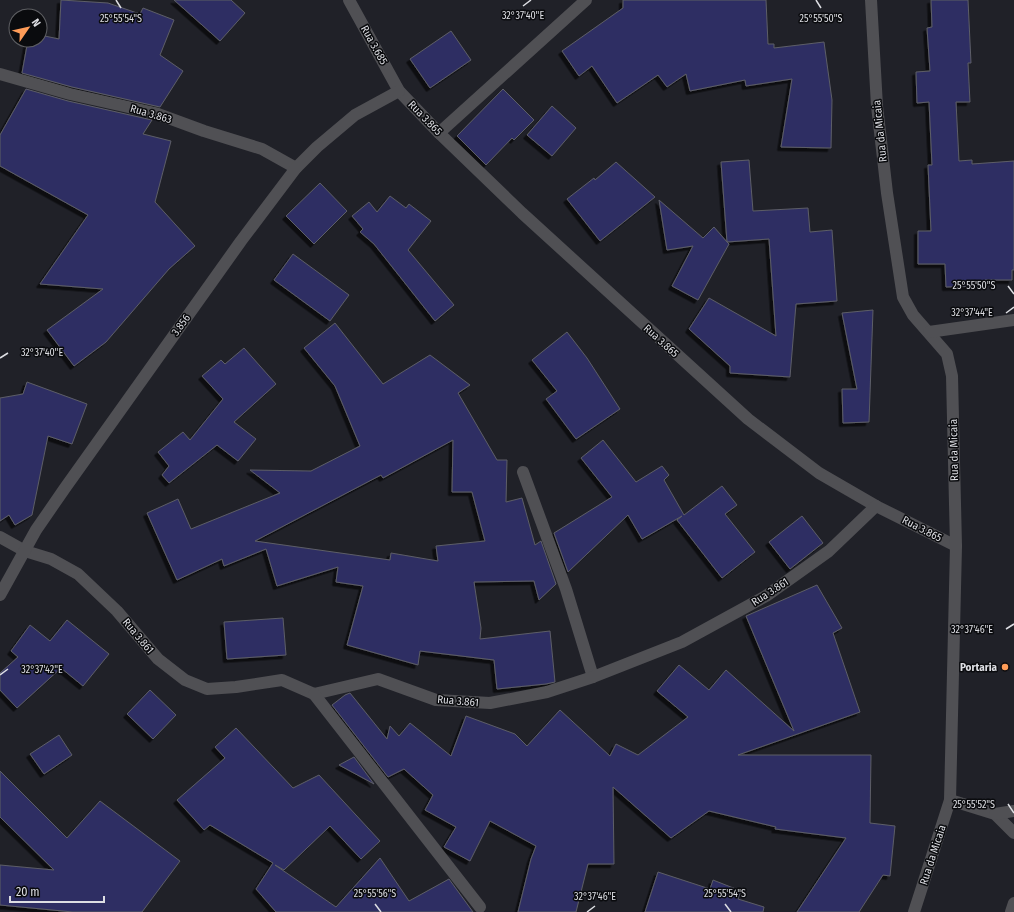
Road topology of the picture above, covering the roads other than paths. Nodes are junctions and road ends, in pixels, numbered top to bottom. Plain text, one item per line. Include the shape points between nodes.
1 (349, 0) edge
2 (586, 0) edge
3 (871, 0) edge
4 (0, 74) edge
5 (399, 91) junction
6 (439, 133) junction
7 (296, 168) junction
8 (1014, 320) edge
9 (930, 332) junction
10 (523, 472) dead end
11 (876, 506) junction
12 (0, 537) edge
13 (956, 546) junction
14 (25, 551) junction
15 (0, 595) edge
16 (593, 677) junction
17 (314, 694) junction
18 (950, 800) junction
19 (1014, 811) edge
20 (995, 814) junction
21 (1014, 833) edge
22 (1014, 903) edge
23 (480, 906) dead end
24 (914, 912) edge
25 (1011, 912) edge

1 - 5 street, Rua 3.685
2 - 6 street
3 - 9 street, Rua da Micaia via 879,122 903,297 913,315
4 - 7 street, Rua 3.863 via 70,94 155,113 262,149
5 - 6 street, Rua 3.865
5 - 7 street, 3.856 via 355,115
6 - 11 street, Rua 3.865 via 586,272 748,419 819,473
7 - 14 street, 3.856 via 65,488
8 - 9 street
9 - 13 street, Rua da Micaia via 947,354 952,376
10 - 16 street via 566,589
11 - 13 street, Rua 3.865
11 - 16 street, Rua 3.861 via 829,551 766,596 682,642
12 - 14 street, Rua 3.861
13 - 18 street, Rua da Micaia
14 - 15 street, 3.856
14 - 17 street, Rua 3.861 via 51,558 78,574 117,611 158,659 185,680 208,689 236,688 282,680
16 - 17 street, Rua 3.861 via 547,692 490,703 436,700 378,679
17 - 23 street
18 - 20 street
18 - 24 street, Rua da Micaia
19 - 20 street
20 - 21 street
22 - 25 street

